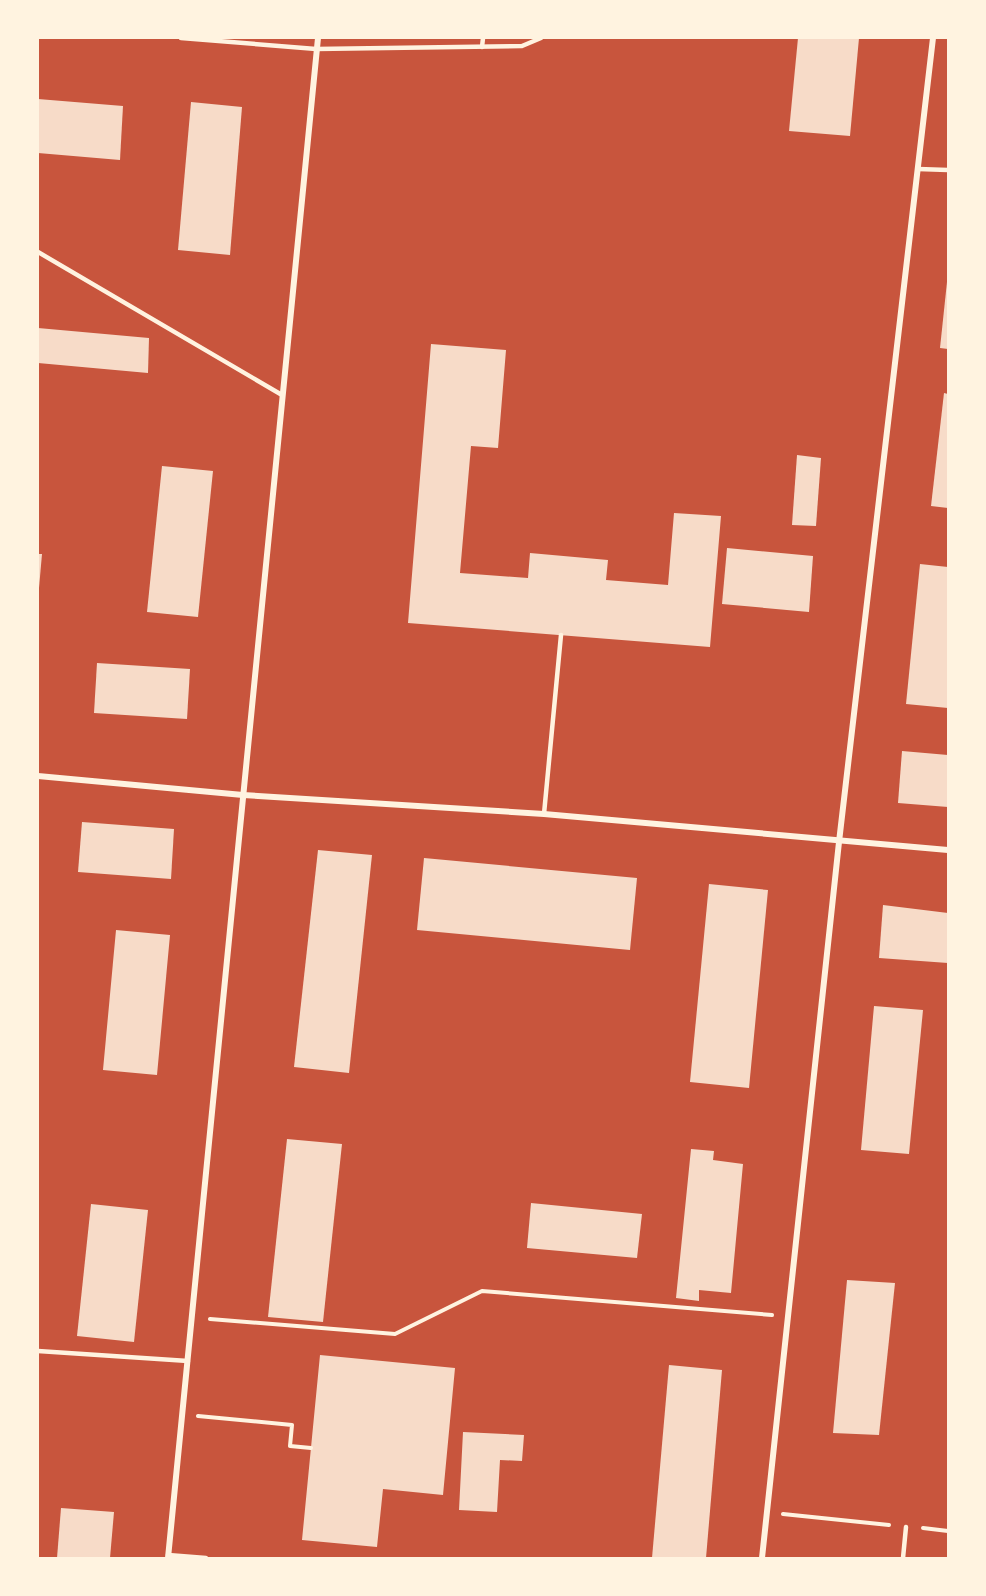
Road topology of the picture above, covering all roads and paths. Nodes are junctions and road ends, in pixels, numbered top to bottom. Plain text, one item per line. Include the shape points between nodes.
1 (181, 38) edge
2 (318, 38) edge
3 (483, 38) edge
4 (541, 38) edge
5 (933, 38) edge
6 (482, 47) junction
7 (316, 50) junction
8 (918, 169) junction
9 (948, 170) edge
10 (38, 252) edge
11 (282, 395) junction
12 (561, 635) dead end
13 (38, 776) edge
14 (243, 795) junction
15 (544, 814) junction
16 (839, 842) junction
17 (948, 850) edge
18 (788, 1316) junction
19 (192, 1318) junction
20 (38, 1351) edge
21 (188, 1361) junction
22 (182, 1414) junction
23 (311, 1448) dead end
24 (767, 1512) junction
25 (906, 1527) junction
26 (948, 1531) edge
27 (168, 1557) edge
28 (206, 1558) edge
29 (762, 1558) edge
30 (903, 1558) edge

1 - 7 lane
2 - 7 street
3 - 6 lane
4 - 6 lane via 522,46
5 - 8 street
6 - 7 lane
7 - 11 street
8 - 9 lane
8 - 16 street
10 - 11 lane
11 - 14 street
12 - 15 lane
13 - 14 street
14 - 15 street
14 - 19 street
15 - 16 street
16 - 17 street
16 - 18 street
18 - 19 path via 482,1291 395,1335
18 - 24 street
19 - 21 street
20 - 21 lane
21 - 22 street
22 - 23 path via 292,1425 290,1446
22 - 27 street
24 - 25 path
24 - 29 street
25 - 26 path
25 - 30 lane
27 - 28 lane

